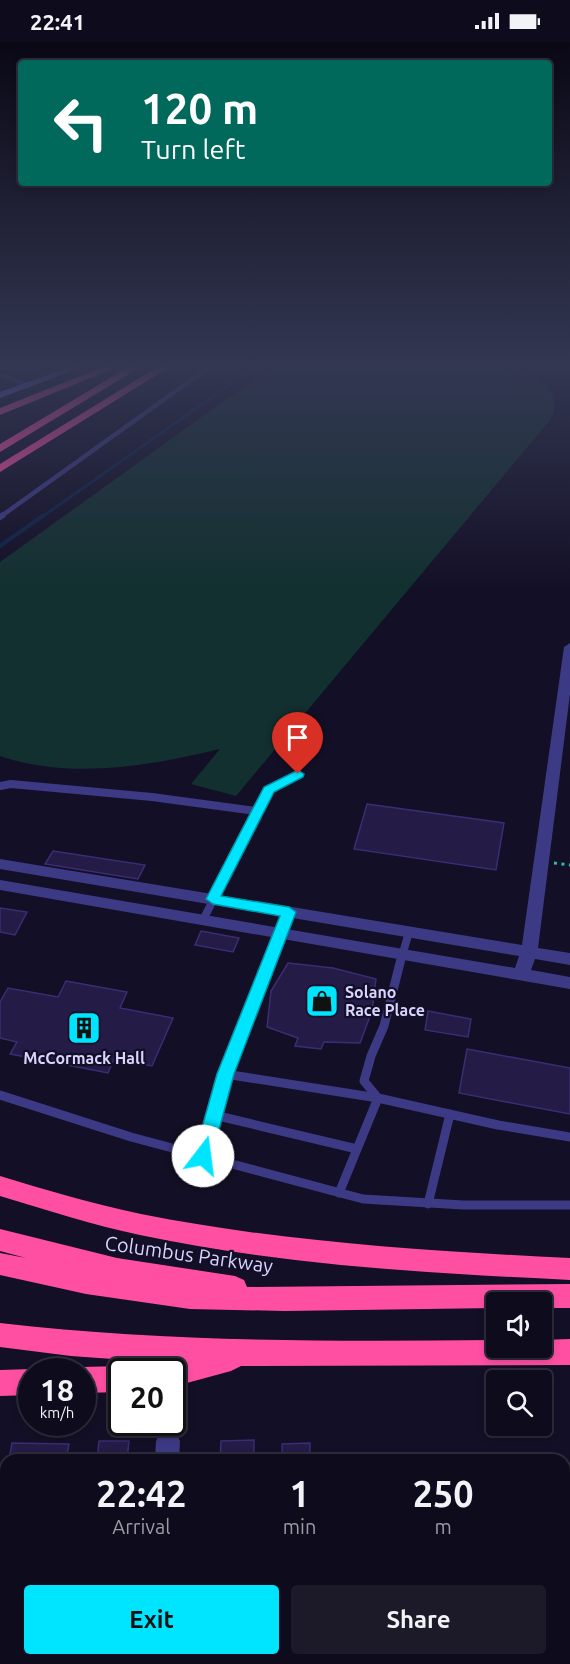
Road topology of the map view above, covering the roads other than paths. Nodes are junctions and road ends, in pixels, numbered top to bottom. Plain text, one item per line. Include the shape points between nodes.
1 (17, 439) edge
2 (50, 439) edge
3 (109, 439) edge
4 (0, 449) edge
5 (2, 469) edge
6 (0, 517) edge
7 (570, 648) edge
8 (298, 774) dead end
9 (0, 786) edge
10 (256, 811) junction
11 (0, 864) edge
12 (0, 885) edge
13 (213, 899) junction
14 (289, 912) junction
15 (203, 920) junction
16 (409, 932) junction
17 (280, 933) junction
18 (529, 952) junction
19 (403, 954) junction
20 (570, 959) edge
21 (522, 975) junction
22 (570, 983) edge
23 (225, 1074) junction
24 (0, 1095) edge
25 (378, 1098) junction
26 (450, 1114) junction
27 (214, 1115) junction
28 (570, 1137) edge
29 (357, 1149) junction
30 (203, 1156) junction
31 (0, 1186) edge
32 (339, 1193) junction
33 (428, 1204) junction
34 (570, 1205) edge
35 (0, 1240) edge
36 (0, 1264) edge
37 (570, 1269) edge
38 (570, 1296) edge
39 (375, 1298) junction
40 (0, 1335) edge
41 (570, 1352) edge
42 (250, 1353) junction
43 (186, 1370) edge
44 (18, 1382) edge
45 (0, 1383) edge

1 - 4 highway
2 - 5 highway
3 - 6 lane
7 - 18 street
8 - 10 lane via 269,789
9 - 10 lane via 152,797
10 - 13 lane
11 - 13 street
12 - 15 street
13 - 14 street
13 - 15 lane
14 - 16 street
14 - 17 lane
15 - 17 street
16 - 18 street
16 - 19 lane
17 - 19 street
17 - 23 lane
18 - 20 street
18 - 21 street
19 - 21 street
19 - 25 lane via 364,1081
21 - 22 street
23 - 25 lane
23 - 27 lane
24 - 30 lane
25 - 26 lane
25 - 29 lane
26 - 28 lane
26 - 33 lane
27 - 29 lane
27 - 30 lane
29 - 32 lane
30 - 32 lane
31 - 37 highway via 106,1217 236,1240 412,1259
32 - 33 lane via 363,1199
33 - 34 lane
35 - 39 highway, Columbus Parkway via 144,1276
36 - 39 highway via 86,1283 190,1297
38 - 39 highway
40 - 42 highway via 144,1350
41 - 42 highway
42 - 43 highway
44 - 45 highway

